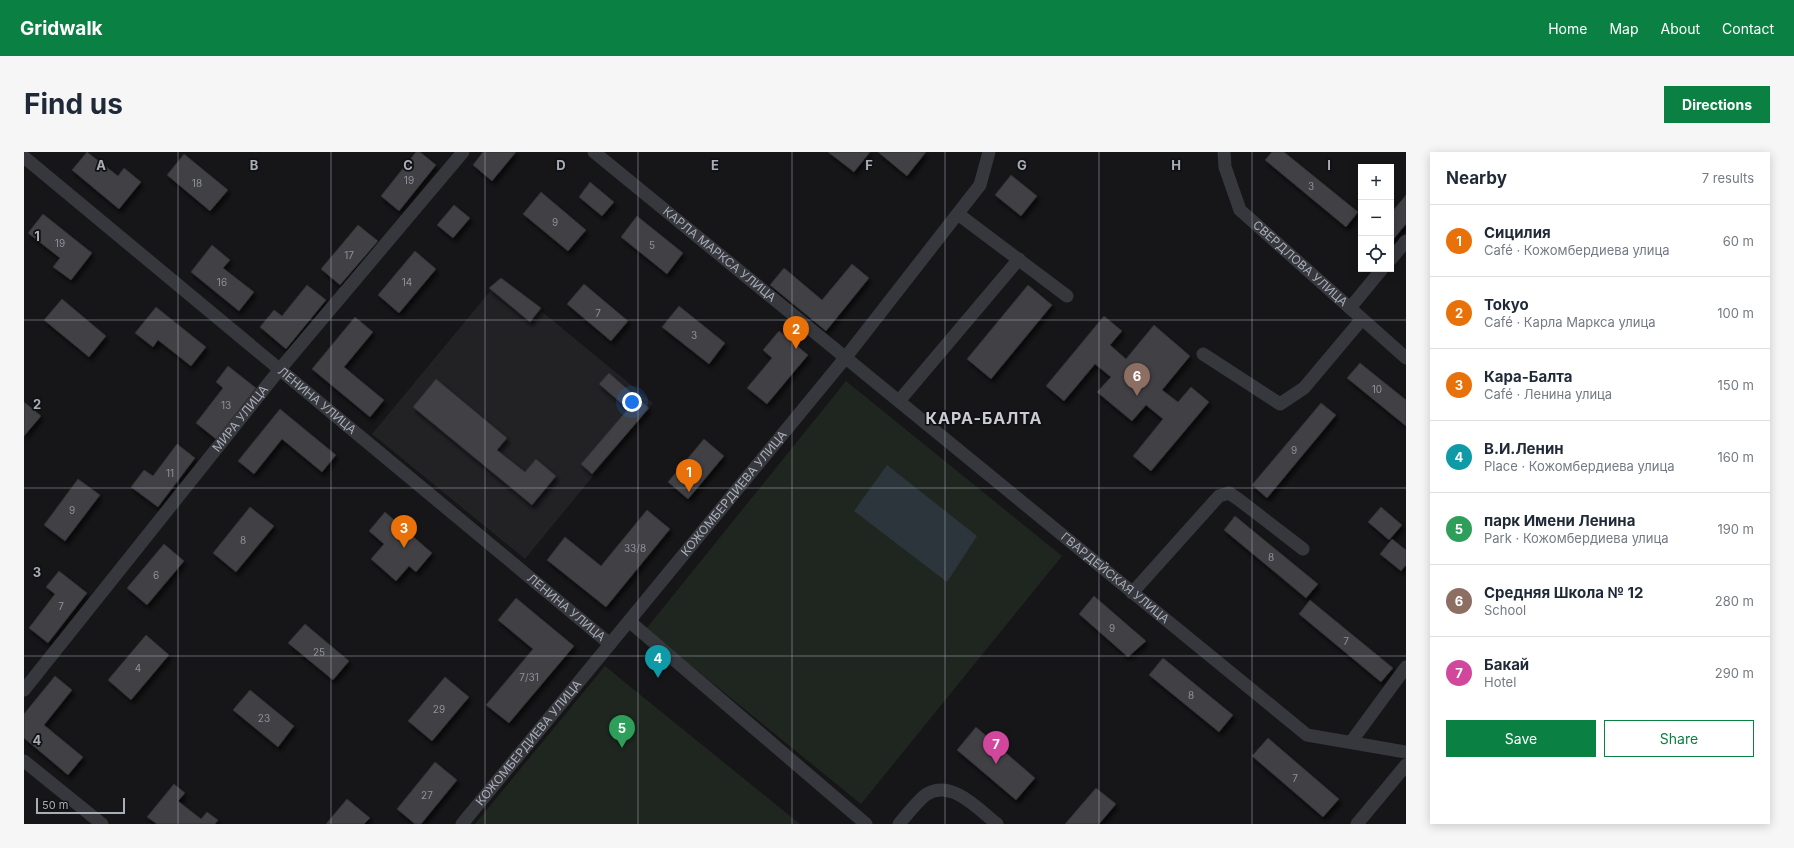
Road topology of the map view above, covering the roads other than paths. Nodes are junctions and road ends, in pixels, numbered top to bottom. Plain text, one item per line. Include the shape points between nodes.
1 (463, 152) edge
2 (594, 152) edge
3 (990, 152) edge
4 (1224, 152) edge
5 (24, 157) edge
6 (958, 214) junction
7 (1406, 240) edge
8 (1394, 255) edge
9 (1019, 259) junction
10 (1380, 272) edge
11 (1067, 296) dead end
12 (1350, 308) junction
13 (1362, 319) junction
14 (1203, 354) dead end
15 (846, 357) junction
16 (1406, 358) edge
17 (280, 369) junction
18 (899, 401) junction
19 (1303, 549) dead end
20 (1132, 593) junction
21 (629, 621) junction
22 (610, 644) junction
23 (1406, 667) edge
24 (24, 690) edge
25 (1351, 742) junction
26 (1406, 752) edge
27 (24, 761) edge
28 (1406, 765) edge
29 (982, 819) edge
30 (102, 824) edge
31 (462, 824) edge
32 (866, 824) edge
33 (899, 824) edge
34 (997, 824) edge
35 (1357, 824) edge

1 - 17 street, МИРА УЛИЦА
2 - 15 street, КАРЛА МАРКСА УЛИЦА
3 - 6 street, КОЖОМБЕРДИЕВА УЛИЦА via 980,185
4 - 12 street, СВЕРДЛОВА УЛИЦА via 1225,167 1240,210
5 - 17 street, ЛЕНИНА УЛИЦА
6 - 9 street
6 - 15 street, КОЖОМБЕРДИЕВА УЛИЦА
7 - 8 street
9 - 11 street
9 - 18 street
10 - 12 street
12 - 13 street, СВЕРДЛОВА УЛИЦА
13 - 14 street via 1304,388 1280,404
13 - 16 street, СВЕРДЛОВА УЛИЦА
15 - 18 street, ГВАРДЕЙСКАЯ УЛИЦА
15 - 21 street, КОЖОМБЕРДИЕВА УЛИЦА
17 - 22 street, ЛЕНИНА УЛИЦА
17 - 24 street, МИРА УЛИЦА
18 - 20 street, ГВАРДЕЙСКАЯ УЛИЦА
19 - 20 street via 1229,493 1218,496
20 - 25 street, ГВАРДЕЙСКАЯ УЛИЦА via 1307,735
21 - 22 street, КОЖОМБЕРДИЕВА УЛИЦА
21 - 32 street
22 - 31 street, КОЖОМБЕРДИЕВА УЛИЦА
23 - 25 street
25 - 26 street, ГВАРДЕЙСКАЯ УЛИЦА
27 - 30 street
28 - 35 street
29 - 33 street via 952,791 939,791 926,794
29 - 34 street

